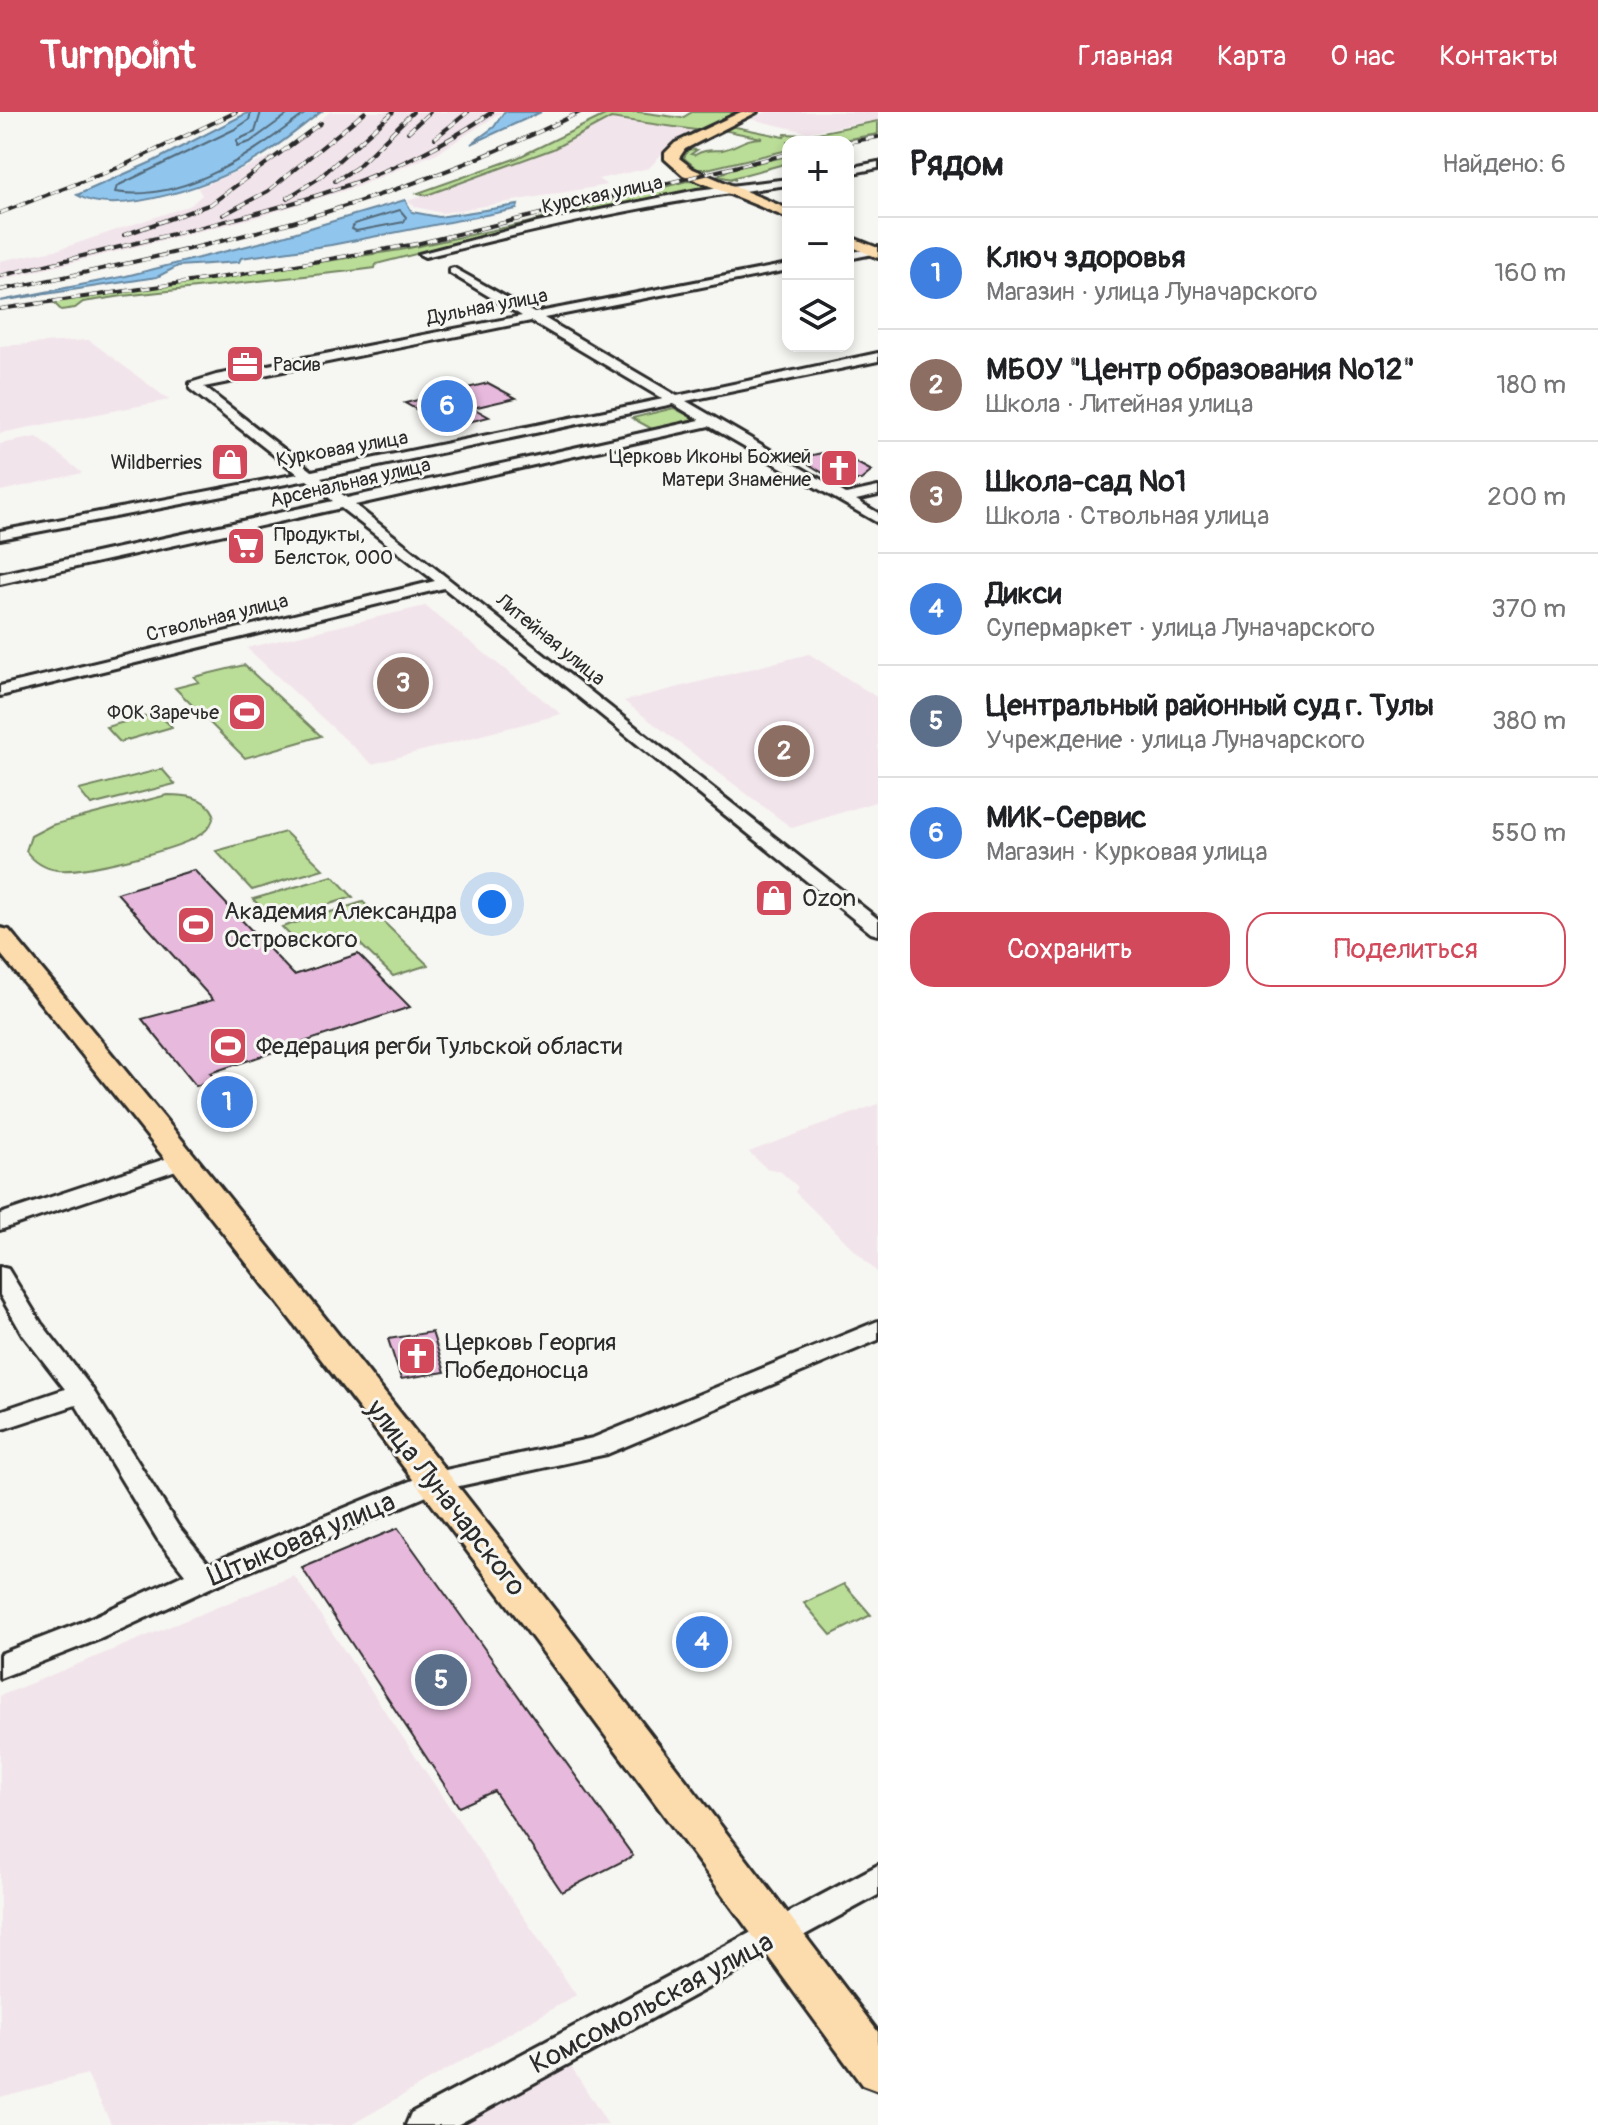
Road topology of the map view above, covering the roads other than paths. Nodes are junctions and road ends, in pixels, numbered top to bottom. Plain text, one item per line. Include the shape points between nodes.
1 (751, 112) edge
2 (878, 165) edge
3 (854, 170) edge
4 (782, 183) edge
5 (728, 188) junction
6 (782, 211) edge
7 (854, 242) edge
8 (877, 251) edge
9 (425, 254) dead end
10 (854, 255) edge
11 (782, 268) edge
12 (454, 271) dead end
13 (532, 315) junction
14 (878, 357) edge
15 (195, 386) joint
16 (671, 399) junction
17 (709, 422) junction
18 (307, 476) junction
19 (878, 491) edge
20 (843, 499) junction
21 (343, 504) junction
22 (878, 519) edge
23 (0, 535) edge
24 (0, 579) edge
25 (443, 584) junction
26 (0, 691) edge
27 (878, 929) edge
28 (0, 936) edge
29 (183, 1160) junction
30 (0, 1222) edge
31 (0, 1275) edge
32 (878, 1330) edge
33 (82, 1393) junction
34 (0, 1421) edge
35 (436, 1481) junction
36 (204, 1578) junction
37 (0, 1666) edge
38 (878, 1879) edge
39 (778, 1933) junction
40 (878, 2069) edge
41 (423, 2125) edge

1 - 5 main road via 672,153 679,167
2 - 3 street
4 - 5 street, Курская улица
5 - 6 main road
5 - 9 street, Курская улица
7 - 8 main road
8 - 10 street
11 - 13 street, Дульная улица
12 - 13 street
13 - 15 street, Дульная улица
13 - 16 street
14 - 16 street, Курковая улица
15 - 18 street, Литейная улица
16 - 17 street
16 - 18 street, Курковая улица
17 - 20 street
17 - 21 street, Арсенальная улица
18 - 21 street, Литейная улица
18 - 23 street, Курковая улица
19 - 20 street
20 - 22 street
21 - 24 street, Арсенальная улица
21 - 25 street, Литейная улица
25 - 26 street, Ствольная улица
25 - 27 street, Литейная улица
28 - 29 main road, улица Луначарского
29 - 30 street
29 - 35 main road, улица Луначарского
31 - 33 street via 32,1329
32 - 35 street, Штыковая улица via 598,1447
33 - 34 street
33 - 36 street via 168,1533
35 - 36 street, Штыковая улица
35 - 39 main road, улица Луначарского
36 - 37 street, Штыковая улица
38 - 39 street, Комсомольская улица
39 - 40 main road, улица Луначарского
39 - 41 street, Комсомольская улица

